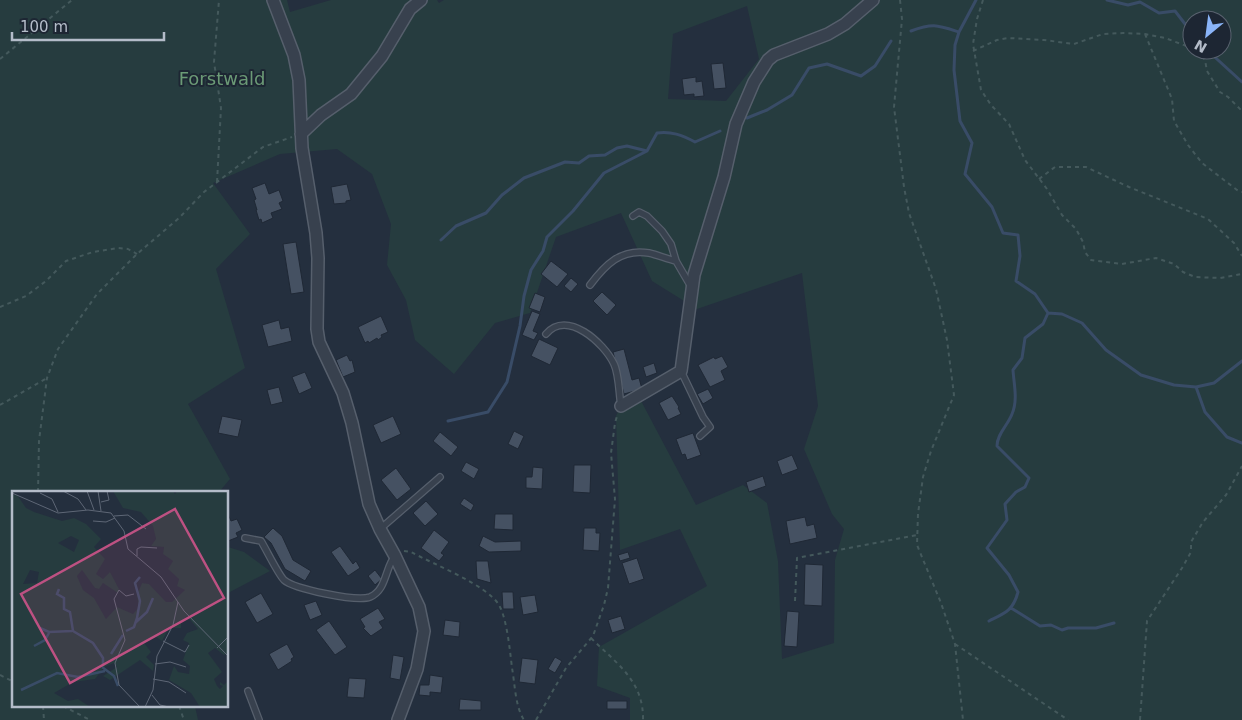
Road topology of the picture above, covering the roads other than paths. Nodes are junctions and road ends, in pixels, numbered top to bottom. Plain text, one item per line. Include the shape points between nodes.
1 (273, 0) edge
2 (421, 0) edge
3 (873, 0) edge
4 (301, 134) junction
5 (633, 216) dead end
6 (676, 261) junction
7 (693, 284) junction
8 (590, 286) dead end
9 (546, 334) dead end
10 (681, 371) junction
11 (621, 406) joint
12 (700, 436) dead end
13 (440, 477) dead end
14 (380, 529) junction
15 (245, 538) dead end
16 (395, 556) junction
17 (248, 690) dead end
18 (259, 720) edge
19 (398, 720) edge

1 - 4 street via 294,55 299,80
2 - 4 street via 410,9 382,56 351,94 321,114
3 - 7 street via 828,34 774,55 754,82 736,124
4 - 14 street via 316,233 319,342 343,393 370,504
5 - 6 lane via 639,212 662,230
6 - 7 lane via 690,285
6 - 8 lane via 647,253 628,253 601,270
7 - 10 street
9 - 11 lane via 550,329 563,325 572,326 603,347 615,365
10 - 11 street
10 - 12 lane via 710,427
13 - 14 lane
14 - 16 street
15 - 16 lane via 261,541 285,581 337,596 370,597 380,588
16 - 19 street via 419,607 424,631 417,669
17 - 18 lane

